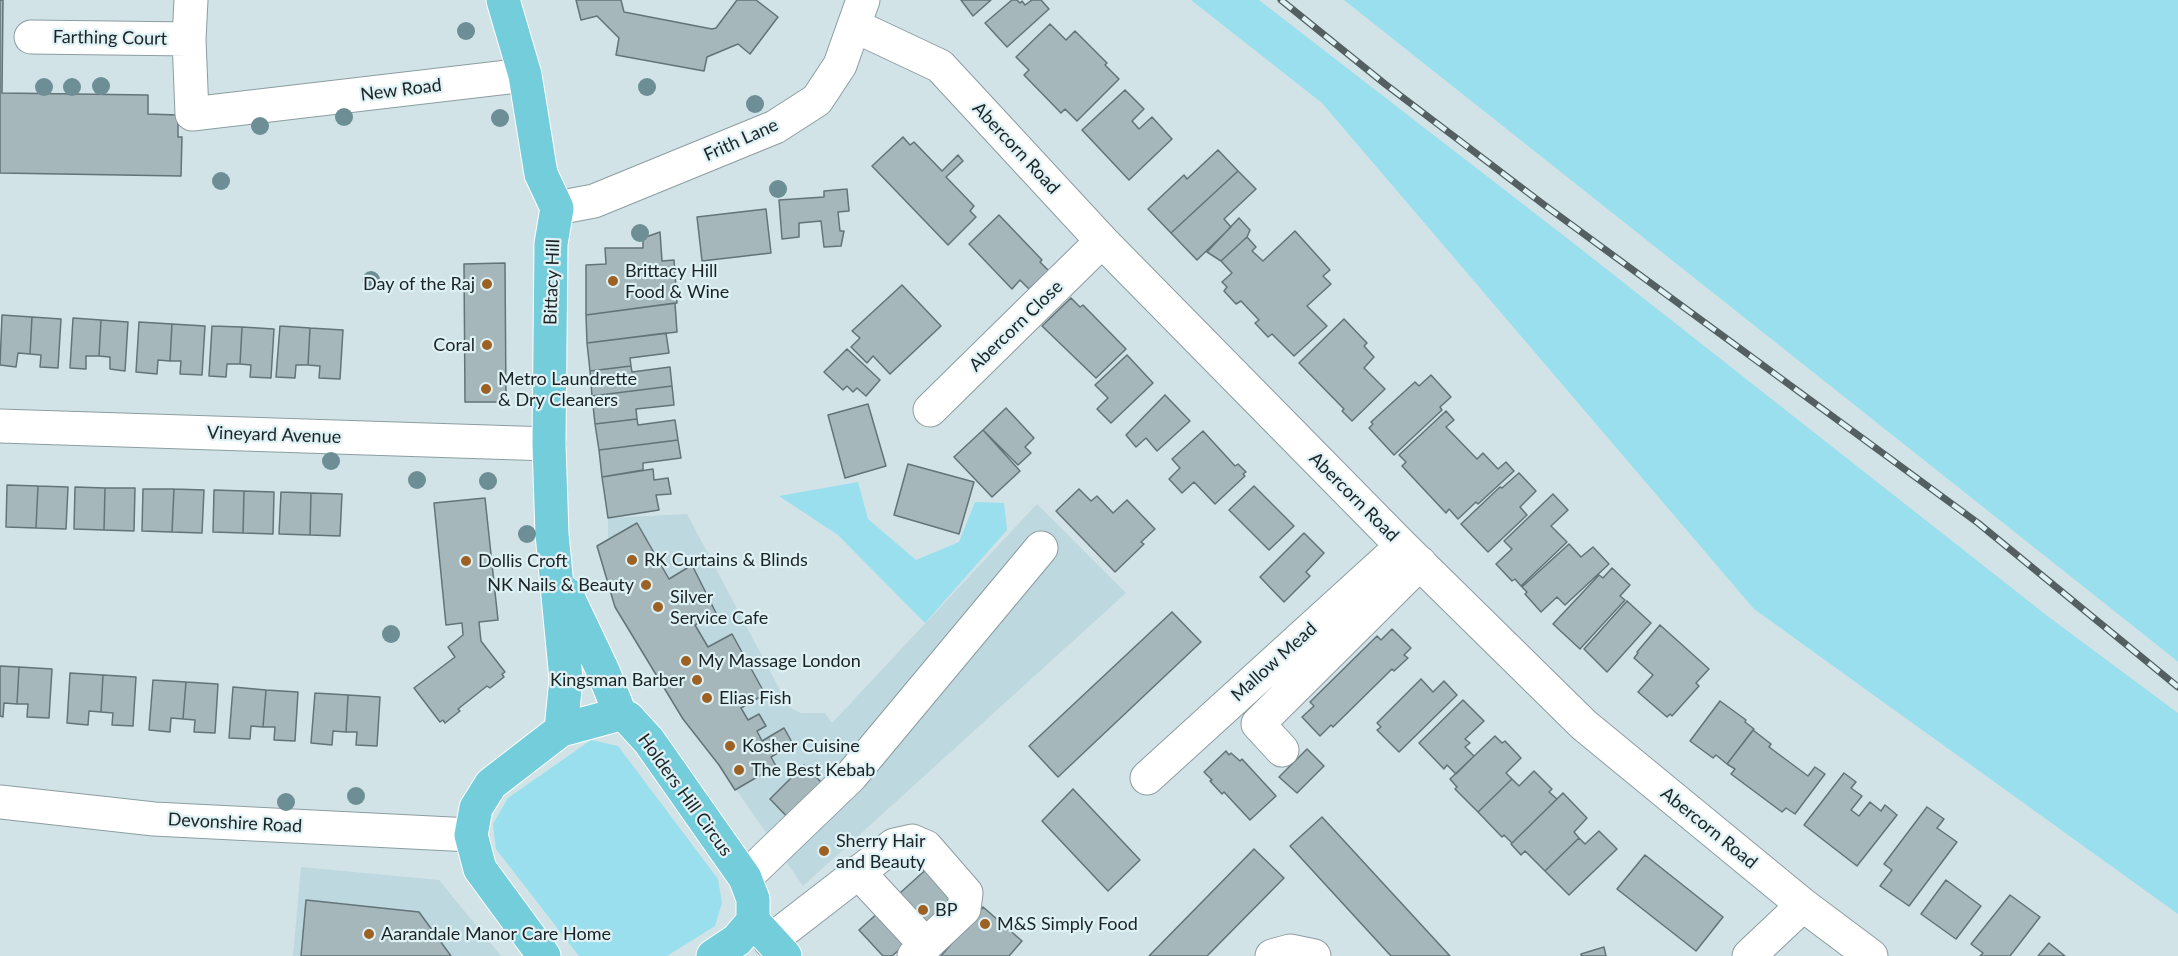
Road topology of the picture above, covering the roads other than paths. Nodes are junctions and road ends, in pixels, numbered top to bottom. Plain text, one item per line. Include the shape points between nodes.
1 (191, 0) edge
2 (503, 0) edge
3 (859, 13) edge
4 (31, 37) dead end
5 (189, 39) junction
6 (525, 75) junction
7 (192, 114) joint
8 (557, 208) junction
9 (1102, 241) junction
10 (930, 410) dead end
11 (0, 426) edge
12 (549, 444) junction
13 (1041, 548) dead end
14 (1411, 554) junction
15 (557, 572) junction
16 (620, 714) junction
17 (561, 730) junction
18 (1282, 750) dead end
19 (1147, 778) dead end
20 (0, 802) edge
21 (471, 835) junction
22 (858, 872) junction
23 (745, 878) junction
24 (1803, 905) junction
25 (769, 939) edge
26 (920, 950) edge
27 (544, 956) edge
28 (713, 956) edge
29 (1272, 956) edge
30 (1314, 956) edge
31 (1749, 956) edge
32 (1871, 956) edge

1 - 5 street, Farthing Court
2 - 6 main road
3 - 8 street, Frith Lane via 840,65 817,100 775,128 594,201
3 - 9 street, Abercorn Road via 940,66
4 - 5 street, Farthing Court
5 - 7 street, Farthing Court
6 - 7 street, New Road
6 - 8 main road via 542,174
8 - 12 main road, Bittacy Hill via 551,244
9 - 10 street, Abercorn Close
9 - 14 street, Abercorn Road
11 - 12 street, Vineyard Avenue
12 - 15 main road, Bittacy Hill
13 - 23 street via 851,776
14 - 18 street via 1258,724
14 - 19 street, Mallow Mead
14 - 24 street, Abercorn Road via 1584,725
15 - 16 main road, Bittacy Hill
15 - 17 main road, Bittacy Hill via 566,680
16 - 17 main road
16 - 23 main road, Holders Hill Circus via 649,741
17 - 21 main road via 491,784 476,808
20 - 21 street, Devonshire Road via 154,819
21 - 27 main road via 480,869
22 - 25 street
22 - 26 street
22 - 26 street via 894,845 912,841 926,847 966,893 964,909
23 - 25 main road, Holders Hill Circus
24 - 31 street
24 - 32 street, Abercorn Road
25 - 28 main road via 737,940
29 - 30 street via 1290,951

